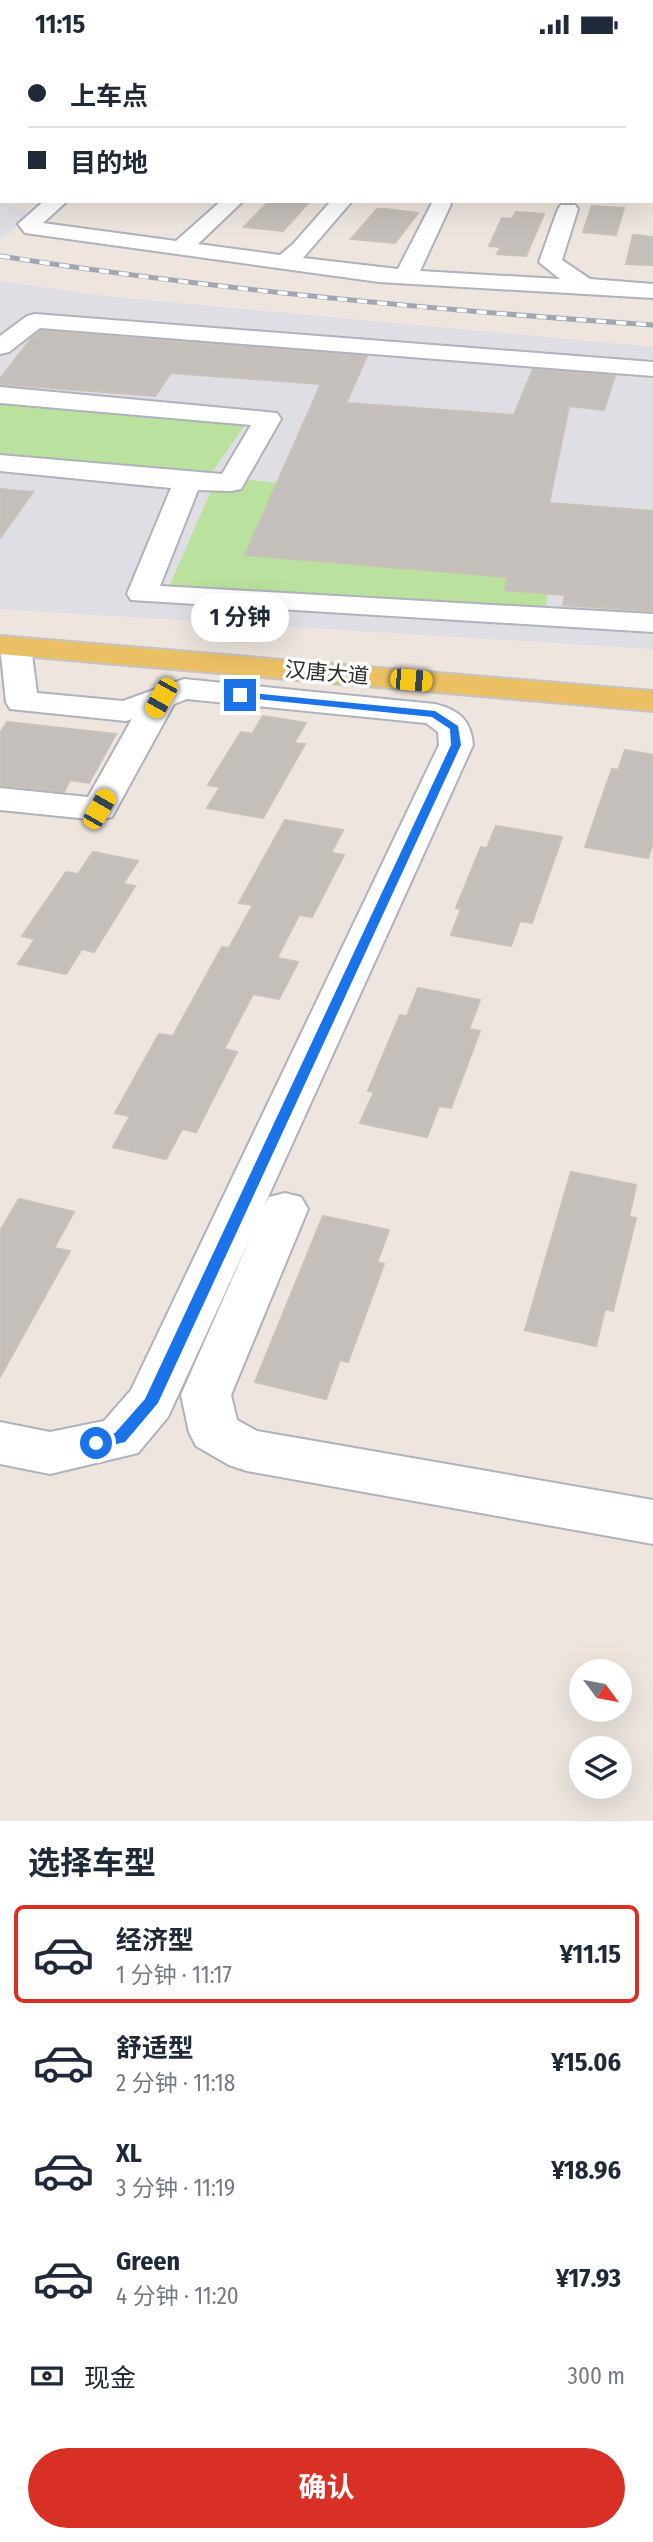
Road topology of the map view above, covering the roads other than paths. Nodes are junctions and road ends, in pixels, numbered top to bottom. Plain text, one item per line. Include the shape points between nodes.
1 (54, 203) edge
2 (231, 203) edge
3 (340, 203) edge
4 (441, 204) dead end
5 (568, 209) dead end
6 (181, 248) junction
7 (285, 262) junction
8 (630, 267) dead end
9 (406, 277) junction
10 (588, 288) junction
11 (653, 292) edge
12 (0, 347) edge
13 (653, 369) edge
14 (0, 395) edge
15 (0, 463) edge
16 (188, 481) junction
17 (653, 623) edge
18 (7, 661) edge
19 (181, 683) junction
20 (653, 684) edge
21 (637, 696) edge
22 (0, 799) edge
23 (285, 1209) dead end
24 (0, 1443) edge
25 (653, 1523) edge

1 - 6 lane via 29,224 33,228
2 - 6 lane
3 - 7 lane
4 - 9 lane
5 - 10 lane via 550,262
6 - 7 lane
7 - 9 lane
8 - 10 lane
9 - 10 lane
10 - 11 lane
12 - 13 lane via 35,321
14 - 16 lane via 268,419 231,483
15 - 16 lane
16 - 17 lane via 142,594
18 - 19 main road, 汉唐大道
18 - 19 lane via 22,702 126,711
18 - 21 main road, 汉唐大道
19 - 21 main road, 汉唐大道
19 - 22 lane via 99,809
19 - 24 lane via 435,714 455,728 456,745 150,1403 120,1438 50,1453
20 - 21 main road
23 - 25 lane via 206,1395 214,1432 247,1450

